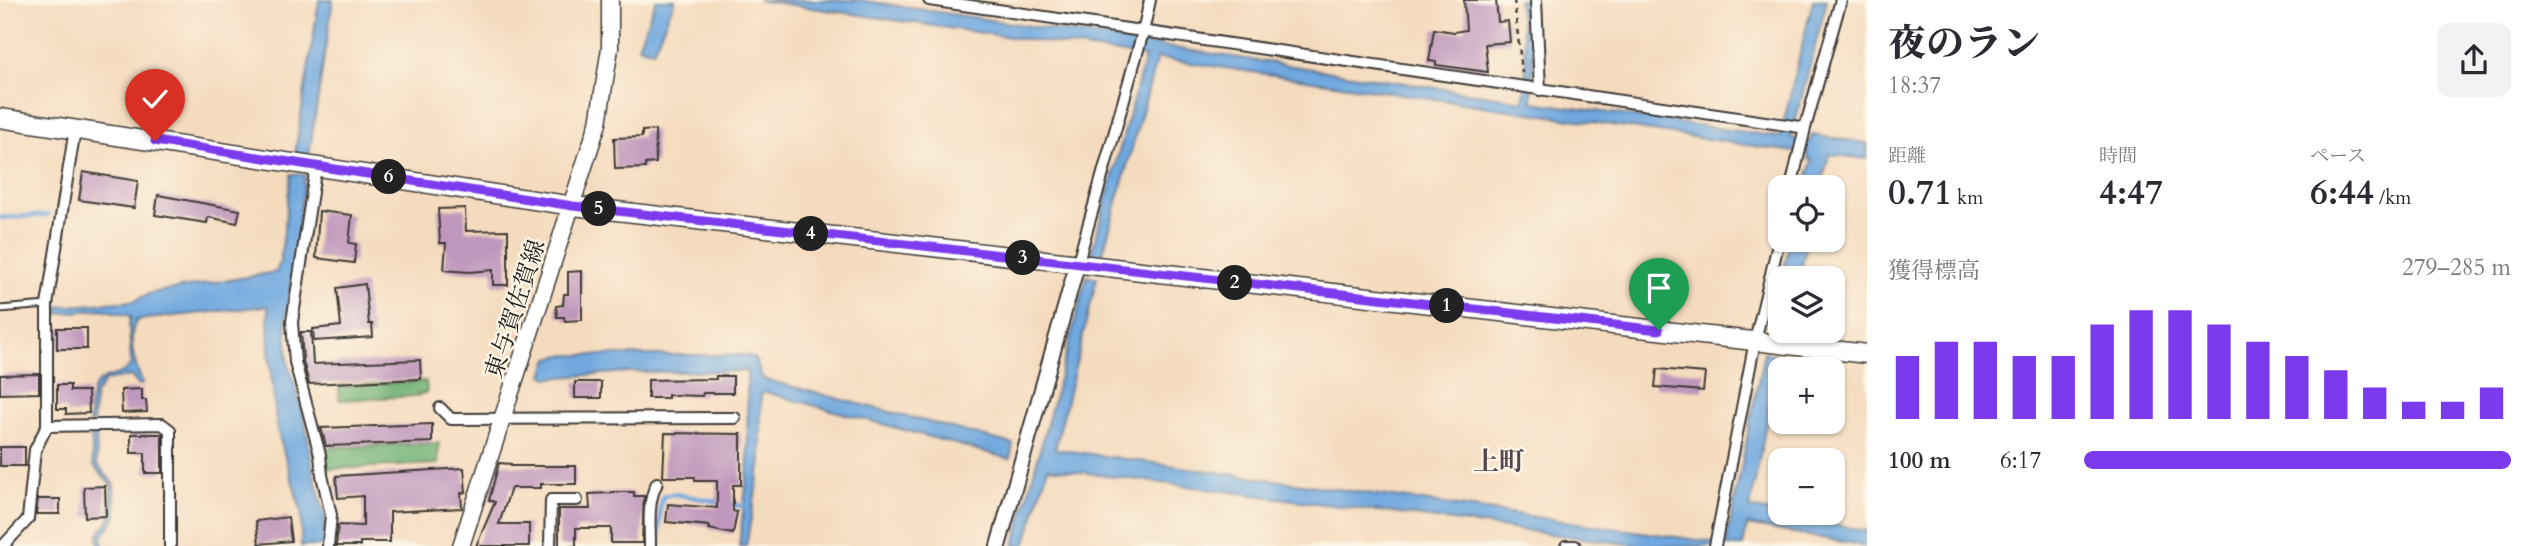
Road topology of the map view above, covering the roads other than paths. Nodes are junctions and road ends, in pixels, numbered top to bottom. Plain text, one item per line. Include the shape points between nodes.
1 (610, 0) edge
2 (929, 0) edge
3 (1150, 0) edge
4 (1536, 0) edge
5 (1841, 0) edge
6 (1142, 36) junction
7 (1540, 90) junction
8 (0, 118) edge
9 (75, 129) junction
10 (1801, 132) junction
11 (316, 166) junction
12 (1794, 175) edge
13 (573, 206) junction
14 (1776, 252) edge
15 (1077, 265) junction
16 (47, 305) junction
17 (0, 309) edge
18 (1755, 341) junction
19 (1867, 354) edge
20 (440, 408) dead end
21 (735, 418) dead end
22 (503, 419) junction
23 (47, 426) junction
24 (657, 482) dead end
25 (577, 500) dead end
26 (1715, 543) edge
27 (3, 546) edge
28 (170, 546) edge
29 (328, 546) edge
30 (461, 546) edge
31 (550, 546) edge
32 (650, 546) edge
33 (998, 546) edge
34 (1566, 546) edge
35 (1574, 546) edge

1 - 13 main road, 東与賀佐賀線 via 610,48 598,123
2 - 6 street
3 - 6 street
4 - 7 street
5 - 10 street
6 - 7 street
6 - 15 street
7 - 10 street
8 - 9 main road
9 - 11 main road
9 - 16 street
10 - 12 street
11 - 13 main road
11 - 29 street via 292,322 295,362 331,515
13 - 15 main road
13 - 22 main road, 東与賀佐賀線
14 - 18 street
15 - 18 main road
15 - 33 street
16 - 17 lane
16 - 23 street
18 - 19 main road
18 - 26 street
20 - 22 street via 451,419
21 - 22 street
22 - 30 main road, 東与賀佐賀線
23 - 27 street via 35,450 28,519
23 - 28 street via 162,424 170,429
24 - 32 street via 649,512
25 - 31 street via 551,500
34 - 35 street

